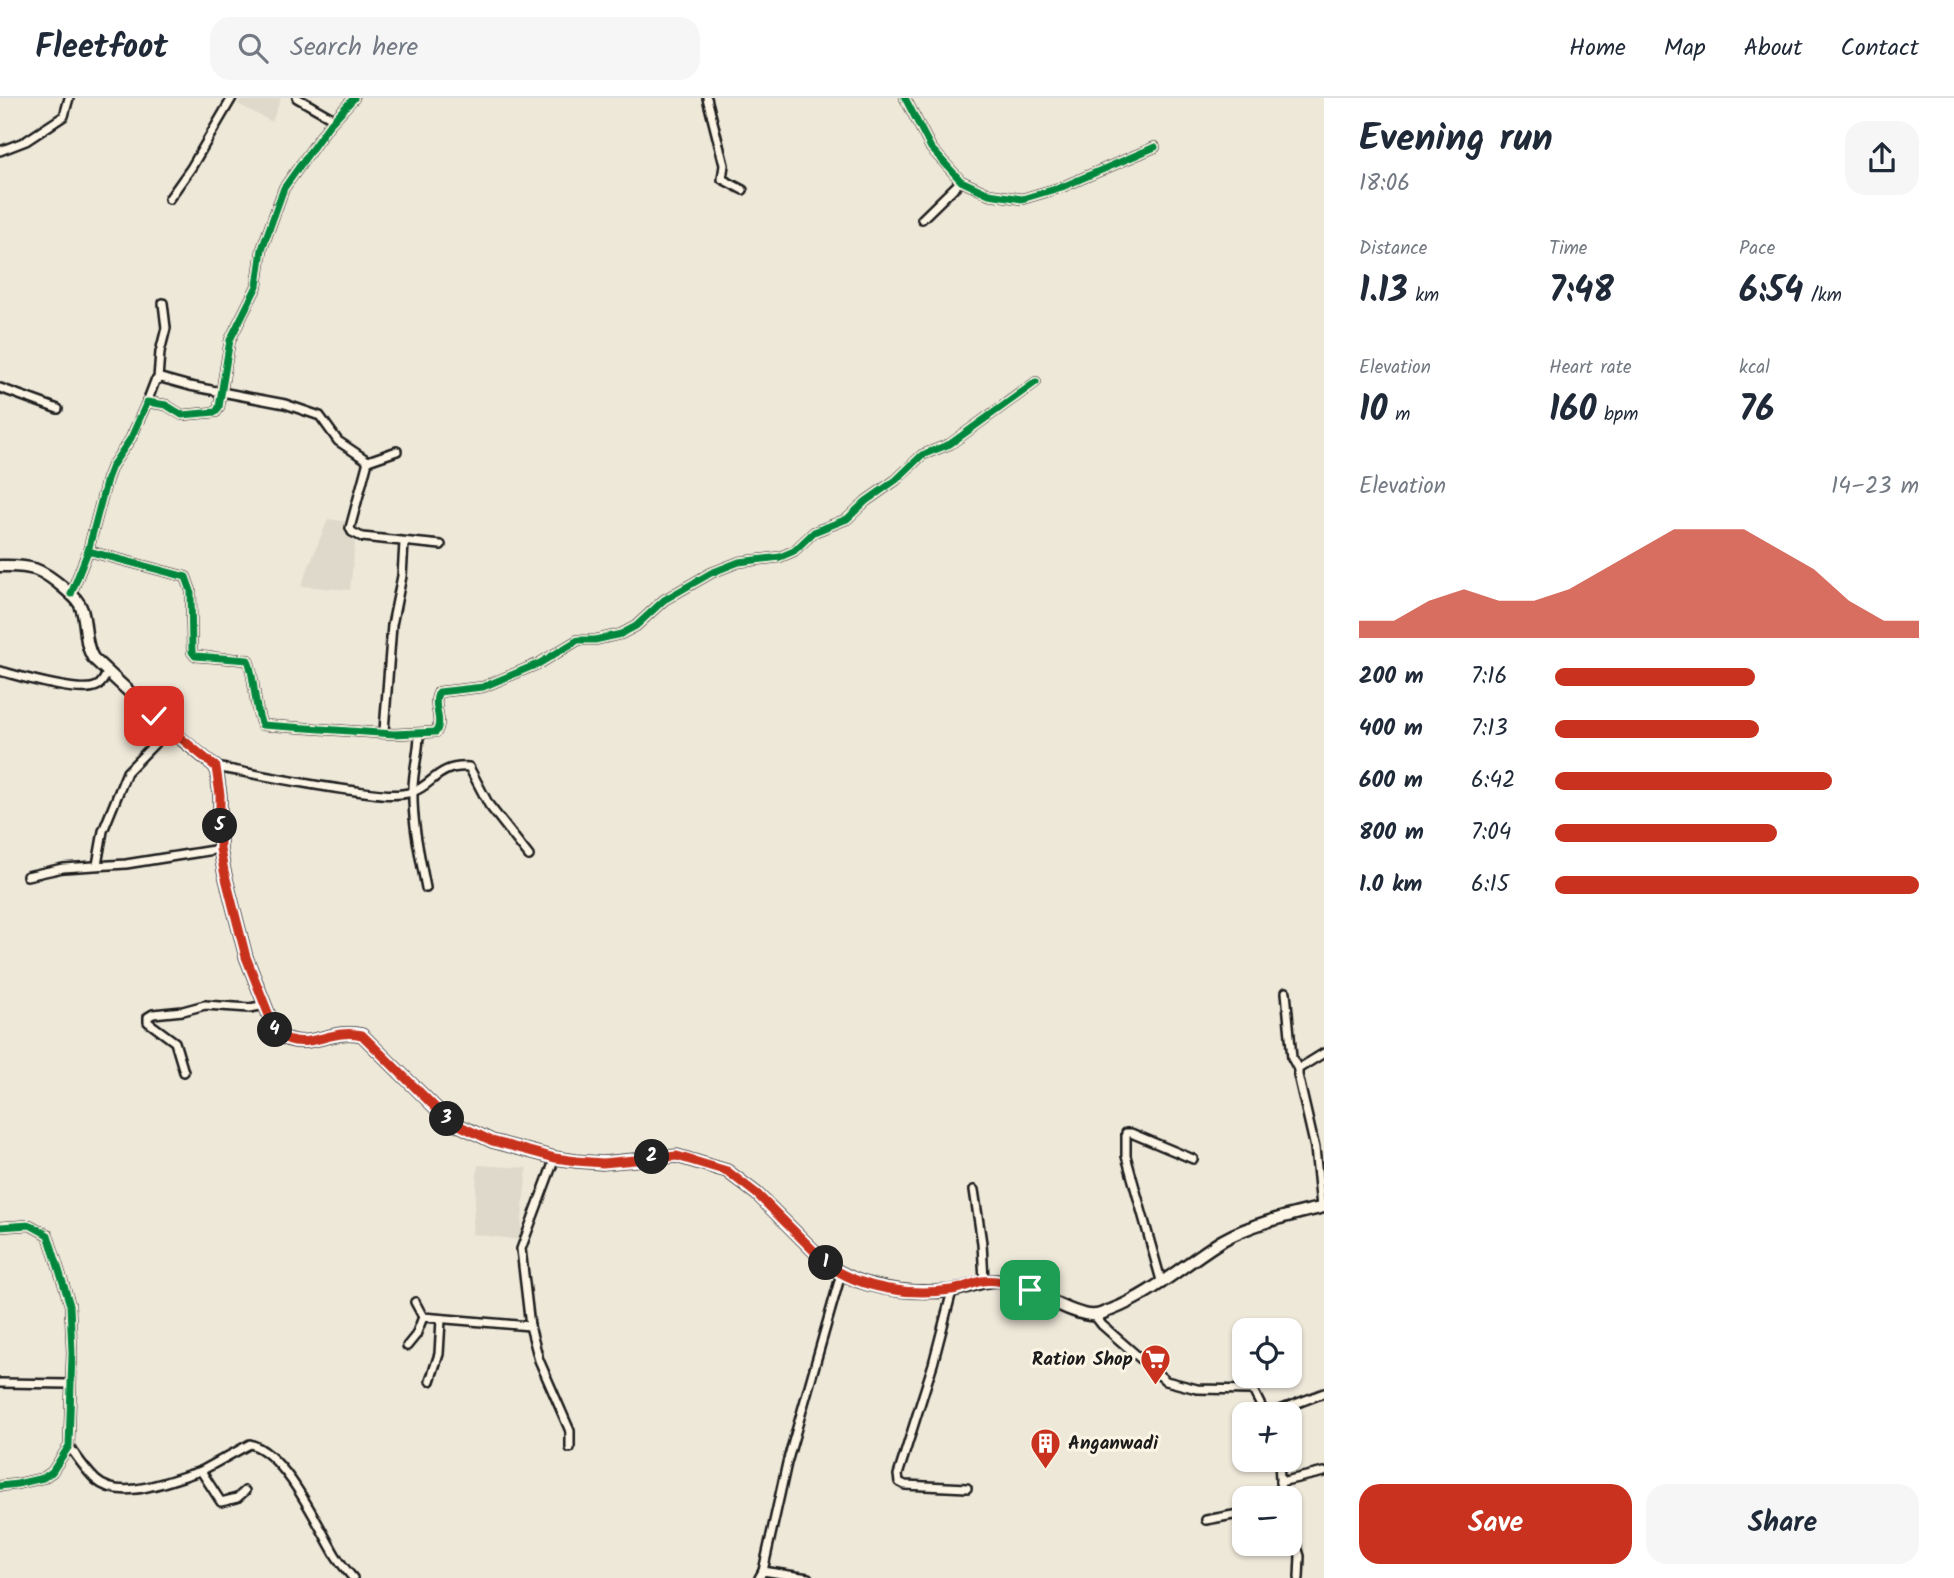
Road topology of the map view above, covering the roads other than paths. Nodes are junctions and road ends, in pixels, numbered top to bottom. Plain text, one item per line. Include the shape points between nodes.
1 (69, 98) edge
2 (232, 98) edge
3 (298, 98) edge
4 (354, 98) edge
5 (707, 98) edge
6 (905, 98) edge
7 (334, 119) junction
8 (1155, 147) dead end
9 (0, 151) edge
10 (961, 181) junction
11 (743, 190) dead end
12 (169, 199) dead end
13 (922, 219) dead end
14 (163, 303) dead end
15 (158, 379) junction
16 (1036, 382) dead end
17 (0, 388) edge
18 (222, 392) junction
19 (146, 402) junction
20 (58, 409) dead end
21 (397, 451) dead end
22 (368, 461) junction
23 (404, 543) junction
24 (442, 545) dead end
25 (88, 551) junction
26 (0, 566) edge
27 (71, 594) junction
28 (0, 671) edge
29 (107, 673) junction
30 (169, 729) junction
31 (384, 731) junction
32 (419, 734) junction
33 (216, 767) junction
34 (413, 792) junction
35 (220, 849) junction
36 (529, 856) dead end
37 (97, 865) junction
38 (27, 877) dead end
39 (426, 888) dead end
40 (1286, 992) dead end
41 (265, 1005) junction
42 (1324, 1052) edge
43 (1298, 1069) junction
44 (184, 1072) dead end
45 (555, 1158) junction
46 (1193, 1159) dead end
47 (974, 1190) dead end
48 (1323, 1207) edge
49 (0, 1227) edge
50 (841, 1274) junction
51 (984, 1281) junction
52 (1162, 1284) junction
53 (952, 1290) junction
54 (415, 1302) dead end
55 (1096, 1316) junction
56 (423, 1317) junction
57 (441, 1320) junction
58 (530, 1326) junction
59 (408, 1346) dead end
60 (430, 1381) dead end
61 (0, 1382) edge
62 (69, 1384) junction
63 (1324, 1393) edge
64 (1260, 1402) edge
65 (1300, 1402) edge
66 (69, 1446) junction
67 (570, 1448) dead end
68 (201, 1471) junction
69 (1280, 1472) edge
70 (1324, 1472) edge
71 (1280, 1482) junction
72 (0, 1486) edge
73 (1280, 1486) edge
74 (967, 1488) dead end
75 (245, 1490) dead end
76 (1232, 1515) edge
77 (1206, 1520) dead end
78 (1300, 1556) edge
79 (761, 1575) edge
80 (353, 1578) edge
81 (808, 1578) edge
82 (1299, 1578) edge

1 - 9 street via 64,116 26,141
2 - 12 street
3 - 7 street
4 - 7 street
5 - 11 street via 724,165 722,179
6 - 10 street via 931,148
7 - 18 street via 284,188 262,249 257,286 230,340
8 - 10 street via 1022,199 989,194
10 - 13 street
14 - 15 street via 166,328
15 - 18 street
15 - 19 street
16 - 32 street via 950,444 922,455 846,519 814,532 794,551 711,573 664,600 621,634 578,640 540,663 483,687 439,692 439,728
17 - 20 street
18 - 19 street via 216,412 182,415 166,405
18 - 22 street via 320,416 338,441
19 - 25 street via 131,438 112,466
21 - 22 street
22 - 23 street via 350,528 362,537
23 - 24 street
23 - 31 street
25 - 27 street
25 - 31 street via 186,577 191,592 192,652 203,658 248,660 262,725
26 - 27 main road via 35,568
27 - 29 main road via 82,610 87,648
28 - 29 street via 89,688 100,684
29 - 30 main road
30 - 33 main road
30 - 37 street via 127,772 103,831
31 - 32 street
32 - 34 street
33 - 34 street via 384,794
33 - 35 main road
34 - 36 street via 443,771 469,767 489,806
34 - 39 street
35 - 37 street
35 - 41 main road via 246,957
37 - 38 street
40 - 43 street via 1292,1058
41 - 44 street via 205,1005 148,1017 148,1022 175,1042
41 - 45 main road via 276,1033 286,1040 309,1041 347,1031 362,1035 448,1120 492,1141
42 - 43 street
43 - 48 street
45 - 50 main road via 603,1163 677,1156 727,1171
45 - 58 street via 521,1249
46 - 52 street via 1126,1133 1126,1156
47 - 51 street
48 - 52 main road via 1224,1239
49 - 62 street via 30,1225 48,1235 70,1305
50 - 53 main road via 904,1291
50 - 79 street
51 - 53 main road
51 - 55 main road via 1030,1290
52 - 55 main road
53 - 74 street via 898,1475 905,1485
54 - 56 street
55 - 64 street via 1166,1381 1197,1389 1252,1390
56 - 57 street
56 - 59 street
57 - 58 street
57 - 60 street via 439,1354
58 - 67 street via 539,1360 570,1431
61 - 62 street
62 - 66 street
63 - 65 street
66 - 68 street via 96,1480 119,1491
66 - 72 street via 43,1478
68 - 75 street via 221,1502 237,1498
68 - 80 street via 250,1444 261,1447 300,1493 337,1559
69 - 71 street
70 - 71 street
71 - 73 street
76 - 77 street
78 - 82 street
79 - 81 street

